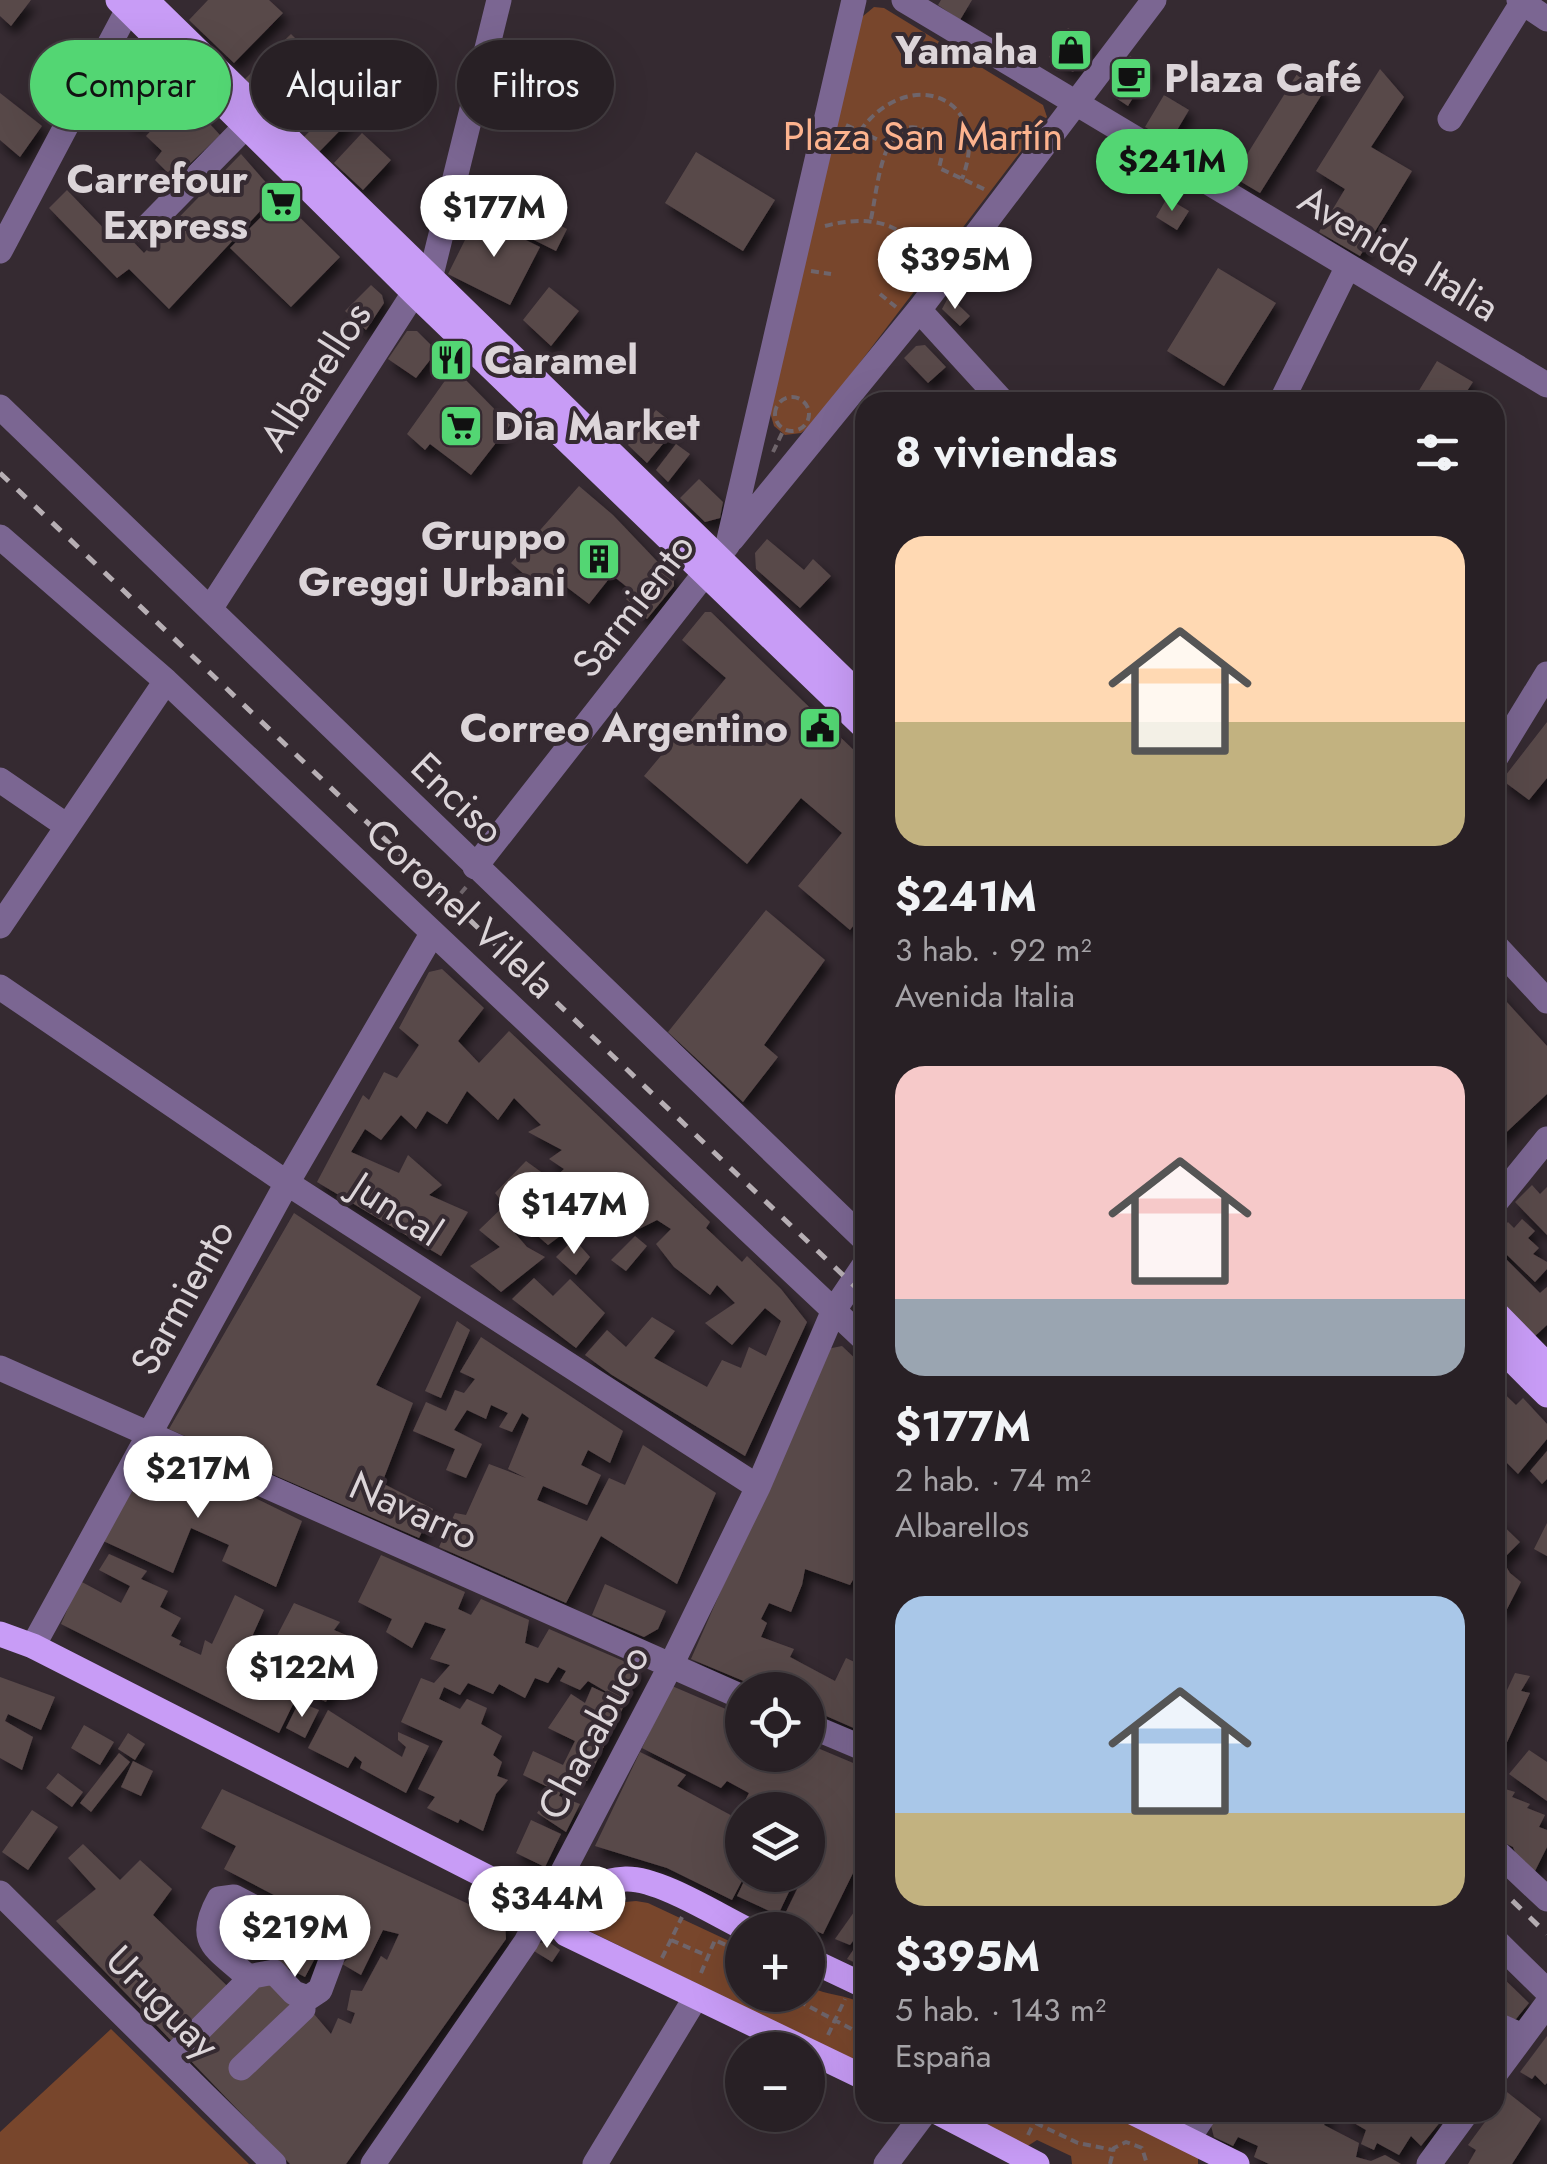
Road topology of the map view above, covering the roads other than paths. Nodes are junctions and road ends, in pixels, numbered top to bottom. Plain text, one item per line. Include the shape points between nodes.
1 (499, 0) edge
2 (854, 0) edge
3 (904, 0) edge
4 (1154, 0) edge
5 (1522, 1) edge
6 (131, 2) edge
7 (1547, 19) edge
8 (1075, 103) junction
9 (1450, 119) dead end
10 (248, 124) junction
11 (144, 230) dead end
12 (0, 250) edge
13 (1348, 266) junction
14 (422, 286) junction
15 (918, 310) junction
16 (1547, 385) edge
17 (994, 392) edge
18 (1286, 392) edge
19 (0, 407) edge
20 (753, 438) junction
21 (781, 462) junction
22 (0, 537) edge
23 (718, 559) junction
24 (210, 608) junction
25 (1547, 674) edge
26 (166, 681) junction
27 (855, 690) edge
28 (855, 717) edge
29 (1505, 742) edge
30 (0, 780) edge
31 (68, 826) junction
32 (472, 875) junction
33 (434, 924) junction
34 (0, 926) edge
35 (1505, 955) edge
36 (0, 987) edge
37 (1547, 1002) edge
38 (1547, 1139) edge
39 (288, 1183) junction
40 (1505, 1190) edge
41 (855, 1231) edge
42 (855, 1279) edge
43 (834, 1310) junction
44 (1505, 1322) edge
45 (855, 1330) edge
46 (1505, 1353) edge
47 (1547, 1365) edge
48 (0, 1368) edge
49 (1547, 1396) edge
50 (150, 1432) junction
51 (758, 1487) junction
52 (0, 1634) edge
53 (33, 1646) junction
54 (670, 1666) junction
55 (725, 1689) edge
56 (825, 1732) edge
57 (855, 1745) edge
58 (1505, 1859) edge
59 (0, 1893) edge
60 (1547, 1899) edge
61 (544, 1906) junction
62 (725, 1919) edge
63 (1505, 1950) edge
64 (825, 1967) edge
65 (250, 1979) junction
66 (855, 1982) edge
67 (698, 1987) junction
68 (1547, 1992) edge
69 (301, 1997) junction
70 (1547, 2004) edge
71 (1505, 2028) edge
72 (1523, 2036) junction
73 (169, 2060) junction
74 (1505, 2060) edge
75 (240, 2068) dead end
76 (855, 2073) edge
77 (918, 2122) edge
78 (956, 2122) edge
79 (1153, 2122) edge
80 (1199, 2122) edge
81 (1460, 2122) edge
82 (1188, 2139) junction
83 (274, 2164) edge
84 (373, 2164) edge
85 (595, 2164) edge
86 (886, 2164) edge
87 (1037, 2164) edge
88 (1237, 2164) edge
89 (1429, 2164) edge

1 - 14 street, Albarellos
2 - 20 street, Sarmiento
3 - 8 street, Avenida Italia
4 - 8 street
5 - 7 street
5 - 9 street
6 - 10 main road
6 - 12 street
6 - 14 main road
8 - 13 street, Avenida Italia
8 - 15 street
10 - 11 street
10 - 14 main road
13 - 16 street, Avenida Italia
13 - 18 street
14 - 23 main road
14 - 24 street, Albarellos
15 - 17 street
15 - 21 street
19 - 24 street, Enciso
20 - 21 street via 755,448
20 - 23 street, Sarmiento
21 - 23 street
22 - 26 street, Coronel Vilela
23 - 27 main road
23 - 28 main road
23 - 32 street, Sarmiento
24 - 32 street, Enciso
25 - 29 street
26 - 31 street
26 - 33 street, Coronel Vilela
30 - 31 street
31 - 34 street
32 - 41 street, Enciso
33 - 39 street, Sarmiento
33 - 43 street, Coronel Vilela
35 - 37 street
36 - 39 street, Juncal
38 - 40 street
39 - 50 street, Sarmiento
39 - 51 street, Juncal
42 - 43 street, Chacabuco
43 - 45 street, Coronel Vilela
43 - 51 street, Chacabuco
44 - 47 main road
46 - 49 main road
48 - 50 street, Navarro
50 - 53 street, Sarmiento
50 - 54 street, Navarro
51 - 54 street, Chacabuco
52 - 53 main road
53 - 61 main road
54 - 55 street, Navarro
54 - 61 street, Chacabuco
56 - 57 street
58 - 60 street
59 - 73 street, Uruguay
61 - 62 main road via 586,1887 628,1879
61 - 67 main road via 566,1934 654,1976
61 - 84 street, Chacabuco
63 - 68 street
64 - 66 main road
65 - 69 street via 274,1972
65 - 69 street via 206,1932 226,1896 331,1948 320,1990
65 - 73 street
67 - 76 main road
67 - 85 street
69 - 75 street via 303,2010
70 - 72 street
71 - 72 street
72 - 74 street
73 - 83 street, Uruguay
77 - 86 street
78 - 87 main road
79 - 82 main road
80 - 82 street
81 - 89 street
82 - 88 main road

